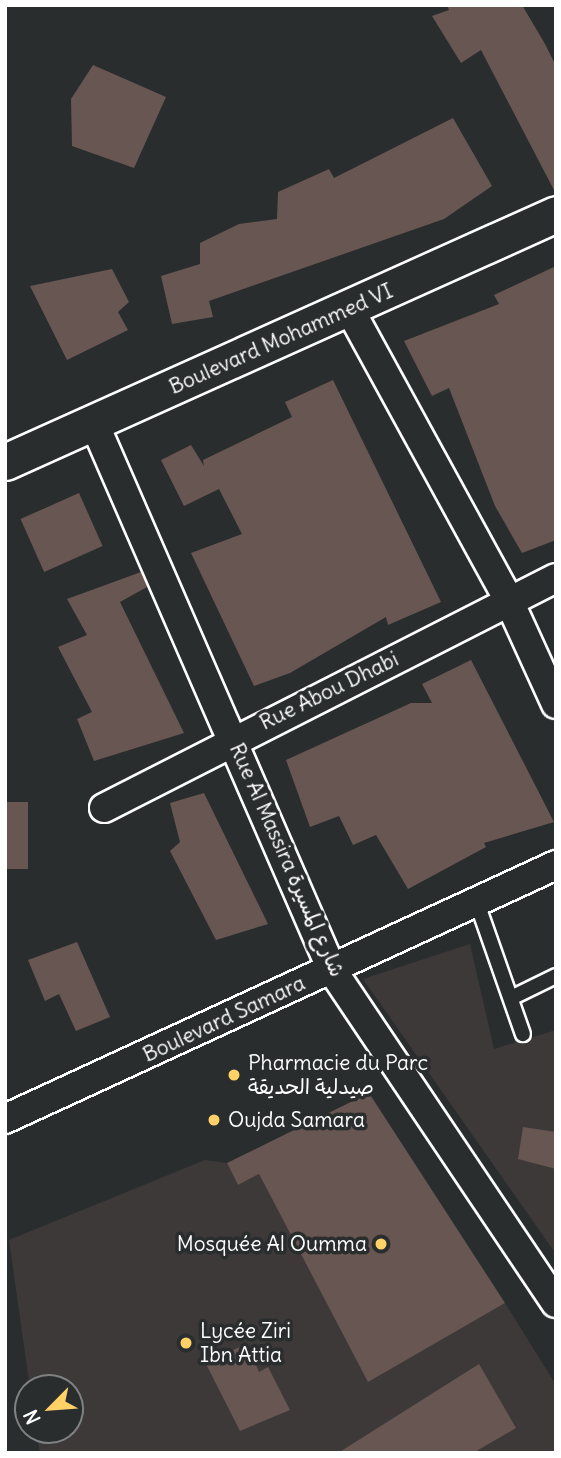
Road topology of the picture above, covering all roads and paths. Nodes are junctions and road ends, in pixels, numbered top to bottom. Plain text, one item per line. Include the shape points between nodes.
1 (556, 214) edge
2 (350, 310) junction
3 (94, 423) junction
4 (5, 462) edge
5 (556, 578) edge
6 (509, 601) junction
7 (556, 704) edge
8 (233, 738) junction
9 (104, 808) dead end
10 (556, 865) edge
11 (477, 903) junction
12 (332, 970) junction
13 (556, 976) edge
14 (511, 998) junction
15 (523, 1034) dead end
16 (5, 1119) edge
17 (556, 1303) edge

1 - 2 street, Boulevard Mohammed VI
2 - 3 street, Boulevard Mohammed VI
2 - 6 street
3 - 4 street, Boulevard Mohammed VI
3 - 8 street, Rue Al Massira شارع المسيرة
5 - 6 street, Rue Abou Dhabi
6 - 7 street
6 - 8 street, Rue Abou Dhabi
8 - 9 street, Rue Abou Dhabi
8 - 12 street, Rue Al Massira شارع المسيرة
10 - 11 street, Boulevard Samara
11 - 12 street, Boulevard Samara
11 - 14 lane
12 - 16 street, Boulevard Samara
12 - 17 street, Rue Al Massira شارع المسيرة
13 - 14 lane
14 - 15 lane

